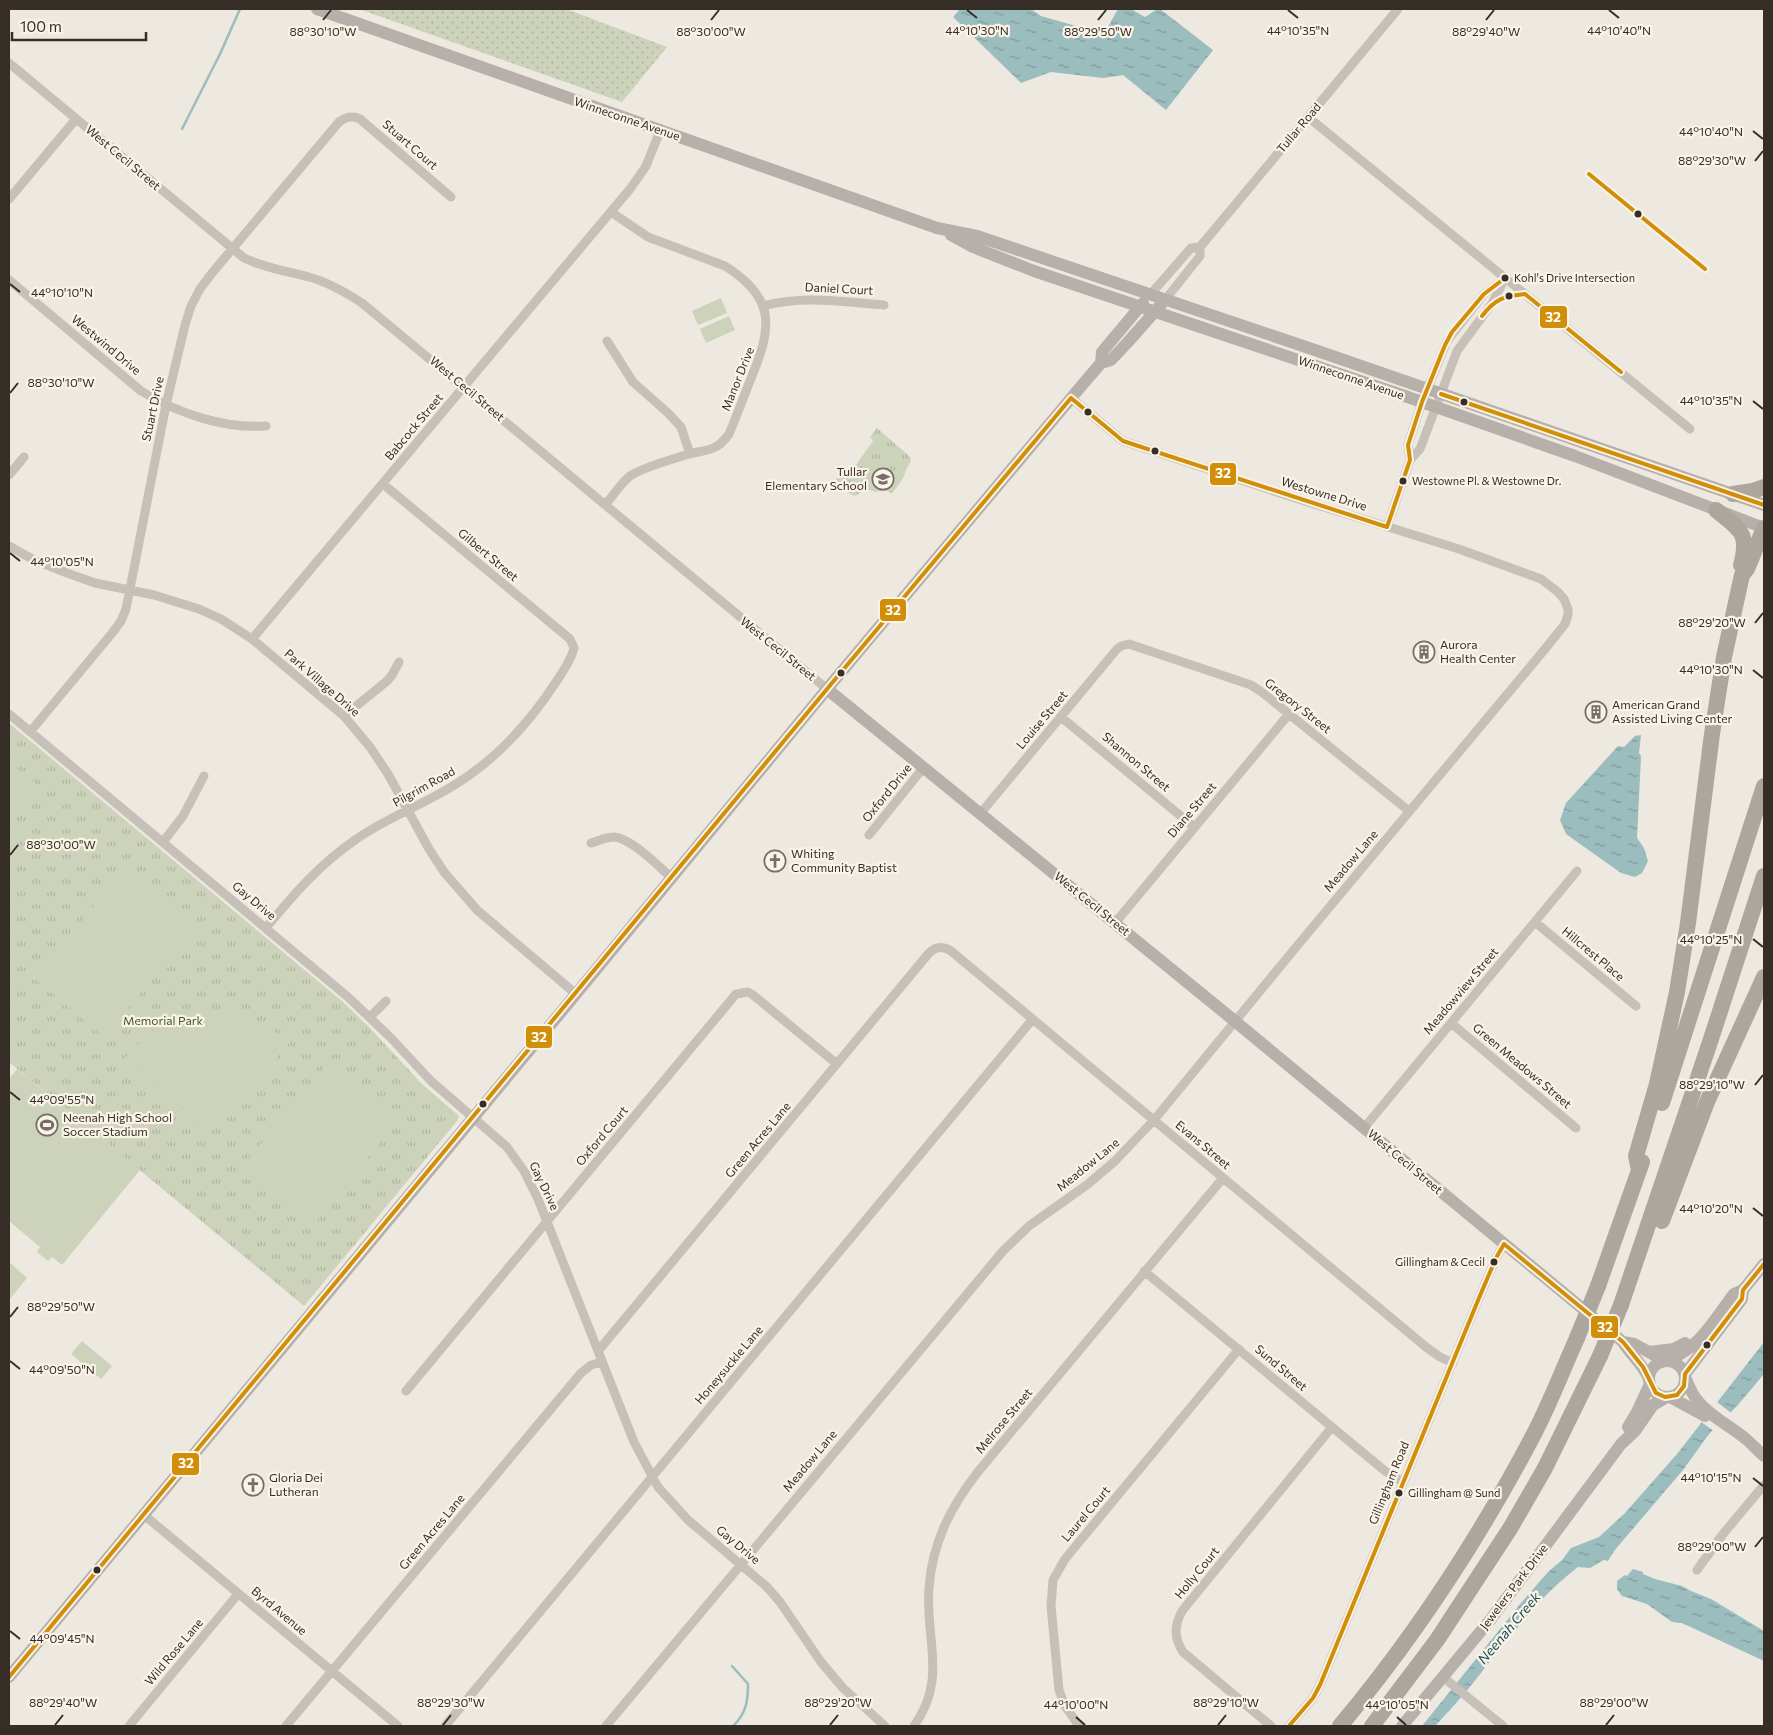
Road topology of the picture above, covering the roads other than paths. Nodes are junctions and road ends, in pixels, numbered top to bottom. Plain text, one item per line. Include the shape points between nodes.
1 (317, 9) edge
2 (1398, 9) edge
3 (9, 63) edge
4 (350, 117) joint
5 (1308, 117) junction
6 (76, 119) junction
7 (660, 131) junction
8 (451, 197) dead end
9 (9, 199) edge
10 (611, 212) junction
11 (937, 228) junction
12 (1200, 247) junction
13 (232, 250) junction
14 (1505, 278) junction
15 (9, 280) edge
16 (1150, 295) junction
17 (1165, 300) junction
18 (884, 305) dead end
19 (763, 306) junction
20 (1140, 307) junction
21 (1155, 312) junction
22 (607, 341) dead end
23 (1101, 363) junction
24 (464, 387) junction
25 (1428, 389) junction
26 (1441, 394) junction
27 (1071, 398) junction
28 (1422, 402) junction
29 (166, 406) junction
30 (1436, 407) junction
31 (266, 426) dead end
32 (1690, 429) dead end
33 (690, 454) junction
34 (24, 457) dead end
35 (1410, 460) junction
36 (9, 476) edge
37 (383, 484) junction
38 (1764, 486) edge
39 (1733, 494) junction
40 (605, 505) junction
41 (1764, 505) edge
42 (1716, 510) junction
43 (1387, 526) junction
44 (1764, 528) edge
45 (9, 546) edge
46 (1742, 575) junction
47 (129, 591) junction
48 (1568, 609) joint
49 (252, 639) junction
50 (1125, 644) joint
51 (574, 648) joint
52 (399, 662) dead end
53 (827, 689) junction
54 (9, 714) edge
55 (1289, 714) junction
56 (344, 716) junction
57 (1061, 717) junction
58 (30, 732) junction
59 (924, 767) junction
60 (204, 776) dead end
61 (1764, 786) edge
62 (408, 810) junction
63 (1408, 812) junction
64 (980, 814) junction
65 (1194, 827) junction
66 (869, 835) dead end
67 (164, 842) junction
68 (590, 843) dead end
69 (1577, 871) dead end
70 (1764, 876) edge
71 (672, 878) junction
72 (1534, 922) junction
73 (1115, 923) junction
74 (266, 928) junction
75 (939, 947) joint
76 (1764, 977) edge
77 (576, 994) junction
78 (386, 1001) dead end
79 (1636, 1006) dead end
80 (370, 1017) junction
81 (1032, 1020) junction
82 (1235, 1021) junction
83 (1451, 1023) junction
84 (837, 1064) junction
85 (473, 1118) junction
86 (1154, 1120) junction
87 (1364, 1128) junction
88 (1576, 1128) dead end
89 (1639, 1170) junction
90 (1223, 1178) junction
91 (548, 1222) junction
92 (1504, 1244) junction
93 (1764, 1264) edge
94 (1144, 1271) junction
95 (1630, 1282) junction
96 (1739, 1292) junction
97 (1623, 1342) junction
98 (1239, 1350) junction
99 (598, 1351) junction
100 (1649, 1352) junction
101 (1665, 1361) junction
102 (602, 1362) junction
103 (1453, 1363) junction
104 (1688, 1372) junction
105 (1649, 1382) junction
106 (406, 1390) dead end
107 (1669, 1397) junction
108 (1707, 1410) junction
109 (1332, 1427) junction
110 (1620, 1444) junction
111 (1764, 1456) edge
112 (652, 1478) junction
113 (1403, 1482) junction
114 (1764, 1485) edge
115 (144, 1515) junction
116 (741, 1564) junction
117 (1697, 1570) dead end
118 (238, 1594) junction
119 (332, 1671) junction
120 (9, 1677) edge
121 (1447, 1680) junction
122 (128, 1726) edge
123 (286, 1726) edge
124 (398, 1726) edge
125 (444, 1726) edge
126 (606, 1726) edge
127 (885, 1726) edge
128 (914, 1726) edge
129 (1079, 1726) edge
130 (1271, 1726) edge
131 (1289, 1726) edge
132 (1340, 1726) edge
133 (1372, 1726) edge
134 (1402, 1726) edge
135 (1503, 1726) edge

1 - 7 main road, Winneconne Avenue
2 - 5 street, Tullar Road
3 - 6 street, West Cecil Street
4 - 8 street, Stuart Court via 360,118
4 - 13 street, Stuart Drive via 339,122
5 - 12 street, Tullar Road
5 - 14 street
6 - 9 street
6 - 13 street, West Cecil Street
7 - 10 street, Babcock Street via 649,160
7 - 11 main road, Winneconne Avenue
10 - 19 street, Manor Drive via 648,237 725,266 750,286
10 - 24 street, Babcock Street
11 - 16 main road, Winneconne Avenue via 977,236
11 - 20 main road, Winneconne Avenue via 973,247 1034,271
12 - 16 street, Tullar Road via 1191,248
12 - 17 street, Tullar Road via 1200,256
13 - 24 street, West Cecil Street via 260,266 310,278 348,294
13 - 29 street, Stuart Drive via 200,289 191,306
14 - 25 street via 1484,294 1452,332
14 - 26 street via 1493,302 1457,351
14 - 32 street
15 - 29 street, Westwind Drive via 141,391
16 - 17 main road, Winneconne Avenue
16 - 20 main road, Tullar Road
17 - 21 main road, Tullar Road
17 - 25 main road, Winneconne Avenue
18 - 19 street, Daniel Court via 808,299
19 - 33 street, Manor Drive via 767,326 763,349 729,434 717,447
20 - 21 main road, Winneconne Avenue
20 - 23 main road, Tullar Road via 1102,352
21 - 23 main road, Tullar Road via 1110,360
21 - 28 main road, Winneconne Avenue
22 - 33 street via 628,377 681,428
23 - 27 main road, Tullar Road
24 - 37 street, Babcock Street
24 - 40 street, West Cecil Street
25 - 26 main road, Winneconne Avenue
25 - 28 street
26 - 30 street
26 - 39 main road, Winneconne Avenue
27 - 43 street, Westowne Drive via 1123,441
27 - 53 main road, Tullar Road
28 - 30 main road, Winneconne Avenue
28 - 35 street via 1408,445
29 - 31 street, Westwind Drive via 237,426
29 - 47 street, Stuart Drive
30 - 35 street via 1420,449
30 - 42 main road, Winneconne Avenue
33 - 40 street, Manor Drive via 639,471 624,482
34 - 36 street
35 - 43 street
37 - 49 street, Babcock Street
37 - 51 street, Gilbert Street via 570,639
38 - 39 highway
39 - 41 main road, Winneconne Avenue
40 - 53 street, West Cecil Street
42 - 44 main road, Winneconne Avenue
42 - 46 highway via 1743,536
43 - 48 street, Westowne Drive via 1541,579 1558,592
44 - 46 highway
45 - 47 street, Park Village Drive via 66,574
46 - 89 highway via 1712,734 1683,962 1657,1084 1636,1156
47 - 49 street, Park Village Drive via 199,609
47 - 58 street, Stuart Drive via 121,621
48 - 63 street, Meadow Lane via 1562,628
49 - 56 street, Park Village Drive
50 - 55 street, Gregory Street via 1245,682
50 - 57 street, Louise Street
51 - 62 street, Pilgrim Road via 544,701 506,743 455,785
52 - 56 street via 387,681
53 - 59 main road, West Cecil Street
53 - 71 main road, Tullar Road
54 - 58 street, Gay Drive
55 - 63 street, Gregory Street
55 - 65 street, Diane Street
56 - 62 street, Park Village Drive via 370,747
57 - 64 street, Louise Street
57 - 65 street, Shannon Street
58 - 67 street, Gay Drive
59 - 64 main road, West Cecil Street
59 - 66 street, Oxford Drive
60 - 67 street via 183,816
61 - 89 highway
62 - 74 street, Pilgrim Road via 357,839 332,858 310,877
62 - 77 street, Park Village Drive via 444,872 477,910
63 - 82 street, Meadow Lane
64 - 73 main road, West Cecil Street
65 - 73 street, Diane Street
67 - 74 street, Gay Drive
68 - 71 street via 611,837 621,838
69 - 72 street, Meadowview Street
70 - 95 highway
71 - 77 main road, Tullar Road
72 - 79 street, Hillcrest Place
72 - 83 street, Meadowview Street
73 - 82 main road, West Cecil Street
74 - 80 street, Gay Drive
75 - 81 street, Evans Street via 951,951
75 - 84 street, Green Acres Lane via 929,953
76 - 95 highway via 1707,1102 1646,1265
77 - 85 main road, Tullar Road
78 - 80 street
80 - 85 street, Gay Drive via 426,1077
81 - 86 street, Evans Street
81 - 112 street, Honeysuckle Lane
82 - 86 street, Meadow Lane
82 - 87 main road, West Cecil Street
83 - 87 street, Meadowview Street
83 - 88 street, Green Meadows Street
84 - 91 street, Oxford Court via 753,995 739,992
84 - 99 street, Green Acres Lane
85 - 91 street, Gay Drive via 516,1158
85 - 115 main road, Tullar Road
86 - 90 street, Evans Street
86 - 116 street, Meadow Lane via 1115,1161 1029,1226 1003,1251
87 - 92 main road, West Cecil Street
89 - 132 highway, bridge via 1598,1286 1536,1430 1486,1522 1419,1625
90 - 94 street, Melrose Street
90 - 103 street, Evans Street via 1432,1352
91 - 99 street, Gay Drive
91 - 106 street, Oxford Court
92 - 97 main road, West Cecil Street
92 - 103 street, Gillingham Road
93 - 96 main road
94 - 98 street, Sund Street
94 - 128 street, Melrose Street via 977,1473 951,1512 936,1549 929,1589 933,1681 926,1708
95 - 133 highway, bridge via 1600,1356 1549,1460 1511,1527 1437,1640
96 - 100 main road via 1720,1305 1682,1346
96 - 101 main road via 1694,1346 1684,1354
96 - 104 main road via 1742,1299
97 - 100 main road, West Cecil Street
97 - 105 main road, West Cecil Street via 1645,1369
98 - 109 street, Sund Street
98 - 129 street, Laurel Court via 1065,1559 1052,1580 1051,1606 1058,1682 1065,1706
99 - 102 street, Gay Drive
100 - 101 main road, West Cecil Street
101 - 104 main road
101 - 105 main road via 1652,1368
102 - 112 street, Gay Drive
102 - 119 street, Green Acres Lane via 581,1373
103 - 113 street, Gillingham Road
104 - 107 main road via 1682,1390
104 - 108 main road via 1696,1399
105 - 107 main road via 1656,1394
105 - 110 main road, Jewelers Park Drive via 1642,1403
107 - 108 main road
107 - 110 main road, Jewelers Park Drive via 1653,1406
108 - 111 main road via 1723,1423 1743,1432
109 - 113 street, Sund Street
109 - 130 street, Holly Court via 1182,1611 1176,1624 1177,1639 1183,1652
110 - 121 main road, Jewelers Park Drive
112 - 116 street, Gay Drive via 674,1507
112 - 125 street, Honeysuckle Lane
113 - 131 street, Gillingham Road via 1320,1685
114 - 117 street
115 - 118 street, Byrd Avenue
115 - 120 main road, Tullar Road
116 - 126 street, Meadow Lane
116 - 127 street, Gay Drive via 780,1602 843,1688
118 - 119 street, Byrd Avenue
118 - 122 street, Wild Rose Lane
119 - 123 street, Green Acres Lane
119 - 124 street, Byrd Avenue
121 - 134 main road, Jewelers Park Drive
121 - 135 street

